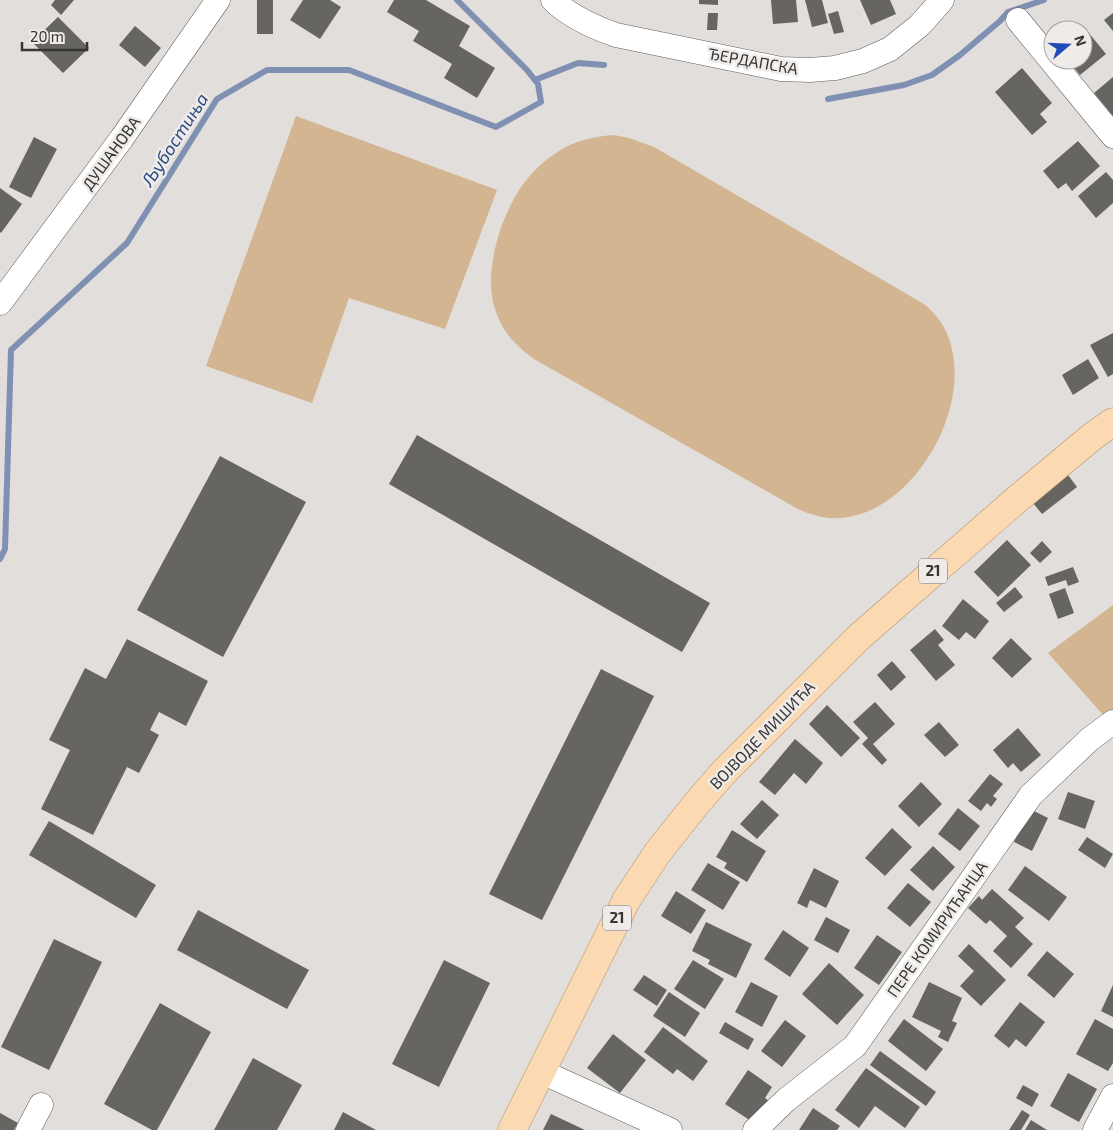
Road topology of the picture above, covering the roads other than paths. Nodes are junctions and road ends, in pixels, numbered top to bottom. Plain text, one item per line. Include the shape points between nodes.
1 (218, 0) edge
2 (553, 0) edge
3 (942, 0) edge
4 (1018, 20) dead end
5 (1113, 136) edge
6 (0, 303) edge
7 (1113, 422) edge
8 (1113, 722) edge
9 (542, 1072) junction
10 (1113, 1096) edge
11 (41, 1105) dead end
12 (28, 1130) edge
13 (512, 1130) edge
14 (670, 1130) edge
15 (755, 1130) edge
16 (1095, 1130) edge

1 - 6 street, ДУШАНОВА via 122,138
2 - 3 street, ЂЕРДАПСКА via 574,17 616,36 782,69 810,70 863,61 890,49 920,25
4 - 5 street
7 - 9 main road, ВОЈВОДЕ МИШИЋА / 21 via 1015,501 859,637 723,773 675,829 640,877
8 - 15 street, ПЕРЕ КОМИРИЋАНЦА via 1031,795 855,1046 786,1100
9 - 13 main road, ВОЈВОДЕ МИШИЋА / 21
9 - 14 street
10 - 16 street
11 - 12 street

